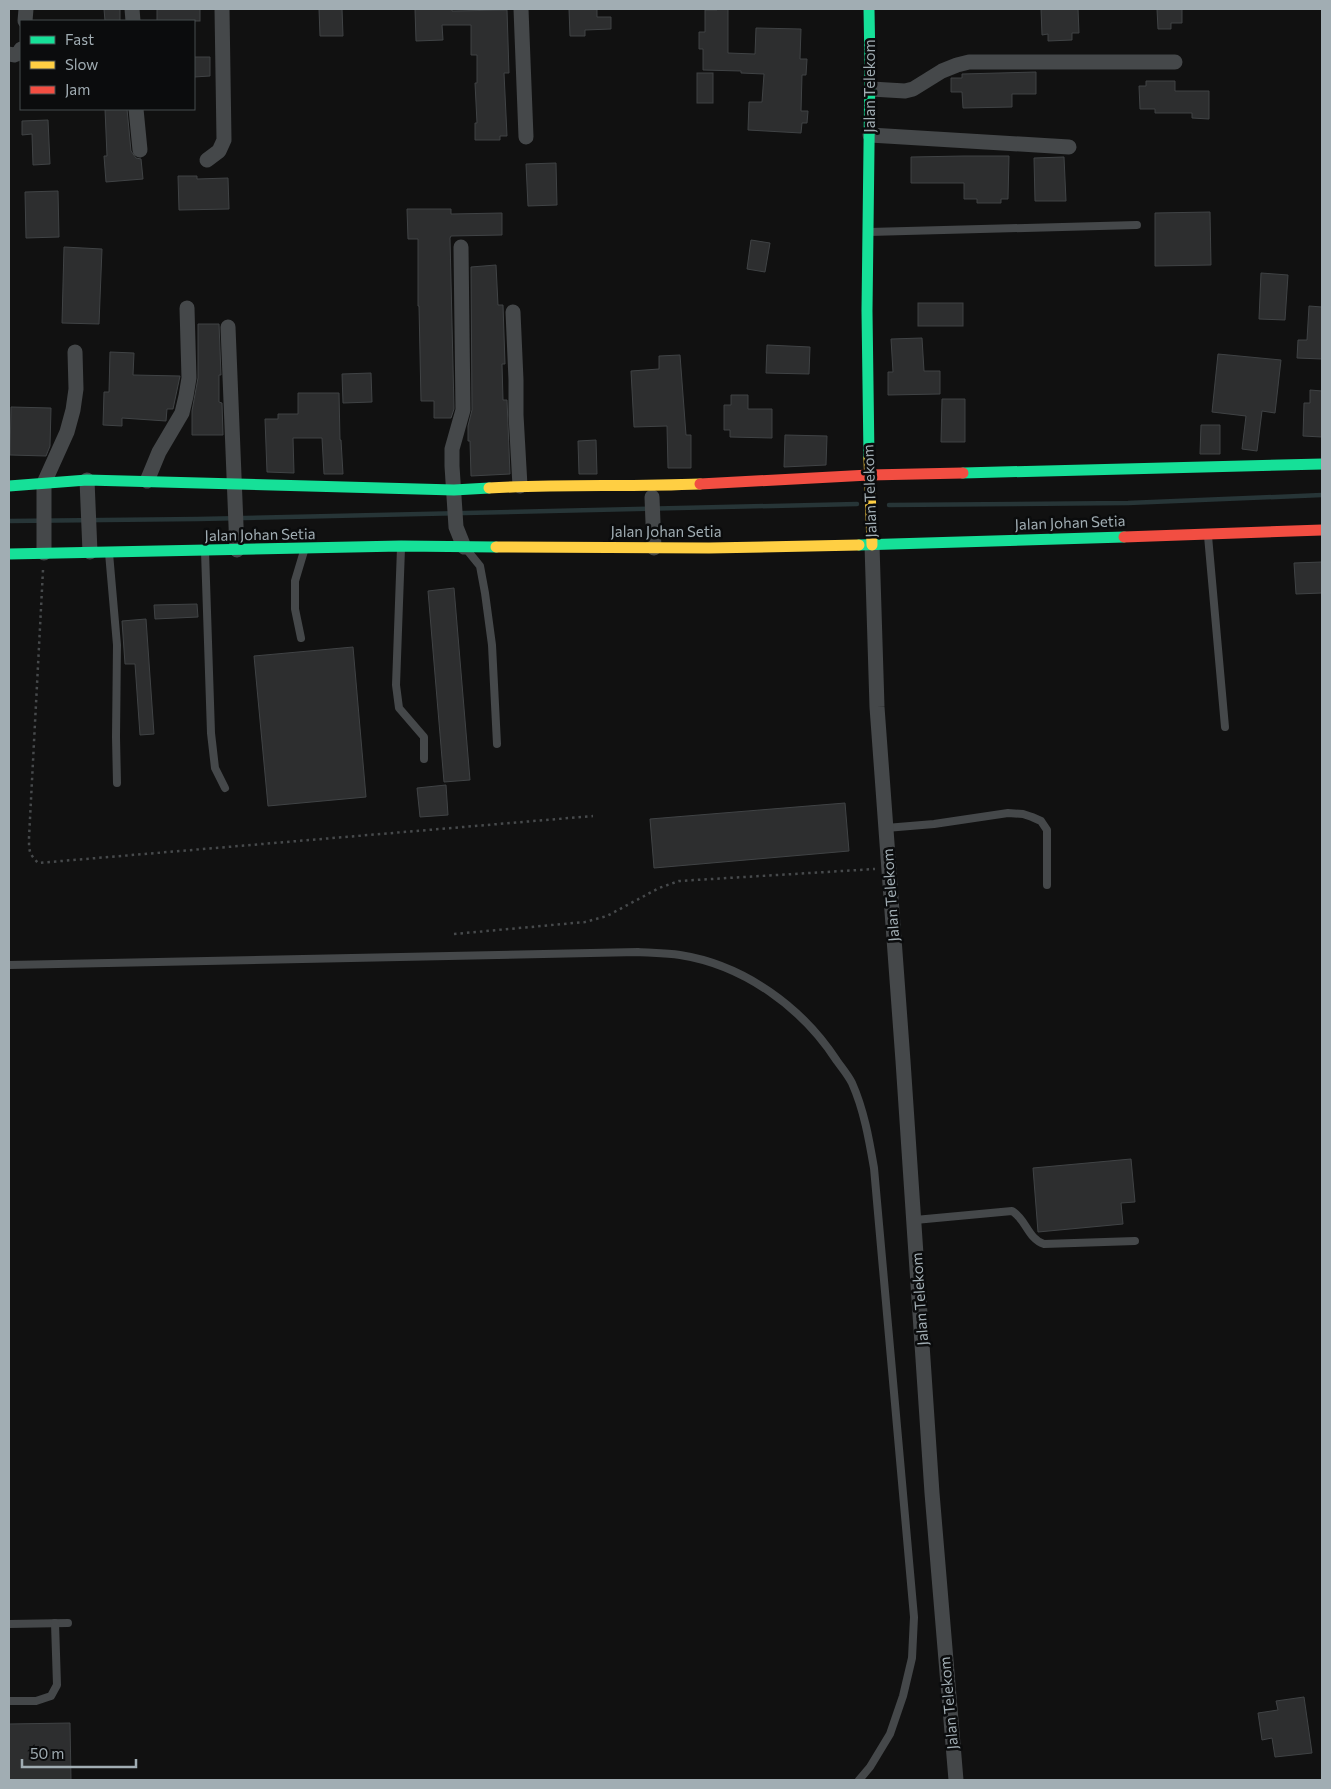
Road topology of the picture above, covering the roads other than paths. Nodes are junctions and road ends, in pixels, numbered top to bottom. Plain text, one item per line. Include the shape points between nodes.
1 (222, 9) edge
2 (521, 9) edge
3 (869, 9) edge
4 (20, 51) edge
5 (9, 54) edge
6 (1175, 62) dead end
7 (871, 89) junction
8 (136, 110) edge
9 (870, 135) junction
10 (526, 137) dead end
11 (1069, 147) dead end
12 (140, 150) dead end
13 (207, 160) dead end
14 (1137, 225) dead end
15 (867, 232) junction
16 (461, 247) dead end
17 (187, 308) dead end
18 (513, 312) dead end
19 (228, 326) dead end
20 (75, 352) dead end
21 (1322, 464) edge
22 (869, 475) junction
23 (87, 480) junction
24 (147, 481) junction
25 (234, 483) junction
26 (9, 486) edge
27 (520, 486) junction
28 (44, 489) junction
29 (454, 496) junction
30 (652, 496) dead end
31 (1322, 530) edge
32 (1208, 534) junction
33 (654, 541) junction
34 (872, 545) junction
35 (401, 546) junction
36 (464, 547) junction
37 (305, 549) junction
38 (237, 550) junction
39 (109, 551) junction
40 (205, 551) junction
41 (90, 552) junction
42 (9, 554) edge
43 (44, 554) junction
44 (300, 638) dead end
45 (1226, 727) dead end
46 (497, 744) dead end
47 (424, 759) dead end
48 (117, 783) dead end
49 (226, 788) dead end
50 (886, 828) junction
51 (1047, 886) dead end
52 (9, 966) edge
53 (914, 1220) junction
54 (1135, 1241) dead end
55 (55, 1623) junction
56 (68, 1623) dead end
57 (9, 1624) edge
58 (9, 1701) edge
59 (859, 1780) edge
60 (956, 1780) edge

1 - 13 street via 224,140 219,150
2 - 10 street
3 - 7 street, Jalan Telekom
4 - 5 street
6 - 7 street via 970,62 942,71 905,91
7 - 9 street, Jalan Telekom
8 - 12 street
9 - 11 street
9 - 15 street, Jalan Telekom
14 - 15 lane
15 - 22 street, Jalan Telekom
16 - 29 street via 463,410 452,449
17 - 24 street via 189,378 186,396 182,413 159,452
18 - 27 street
19 - 25 street
20 - 28 street via 73,410
21 - 22 street
22 - 27 street via 652,486
22 - 34 street, Jalan Telekom
23 - 24 street
23 - 28 street
23 - 41 street
24 - 25 street
25 - 29 street
25 - 38 street
26 - 28 street
27 - 29 street
28 - 43 street
29 - 36 street via 456,527
30 - 33 street
31 - 32 street, Jalan Johan Setia
32 - 34 street, Jalan Johan Setia
32 - 45 lane
33 - 34 street, Jalan Johan Setia
33 - 36 street, Jalan Johan Setia
34 - 50 street, Jalan Telekom via 876,707
35 - 36 street, Jalan Johan Setia
35 - 37 street, Jalan Johan Setia
35 - 47 lane via 396,685 399,708 424,736
36 - 46 lane via 480,566 485,592 492,645
37 - 38 street, Jalan Johan Setia
37 - 44 lane via 295,581
38 - 40 street, Jalan Johan Setia
39 - 40 street, Jalan Johan Setia
39 - 41 street, Jalan Johan Setia
39 - 48 lane via 117,645
40 - 49 lane via 211,733 215,768
41 - 43 street, Jalan Johan Setia
42 - 43 street, Jalan Johan Setia
50 - 51 lane via 1008,813 1032,816 1047,830
50 - 53 street, Jalan Telekom
52 - 59 lane via 638,952 680,955 716,965 760,985 794,1010 823,1040 851,1082 867,1126 874,1168 914,1617 912,1658 900,1706 890,1734
53 - 54 lane via 1012,1211 1038,1242 1044,1244
53 - 60 street, Jalan Telekom
55 - 56 lane
55 - 57 lane
55 - 58 lane via 57,1685 51,1696 36,1701

